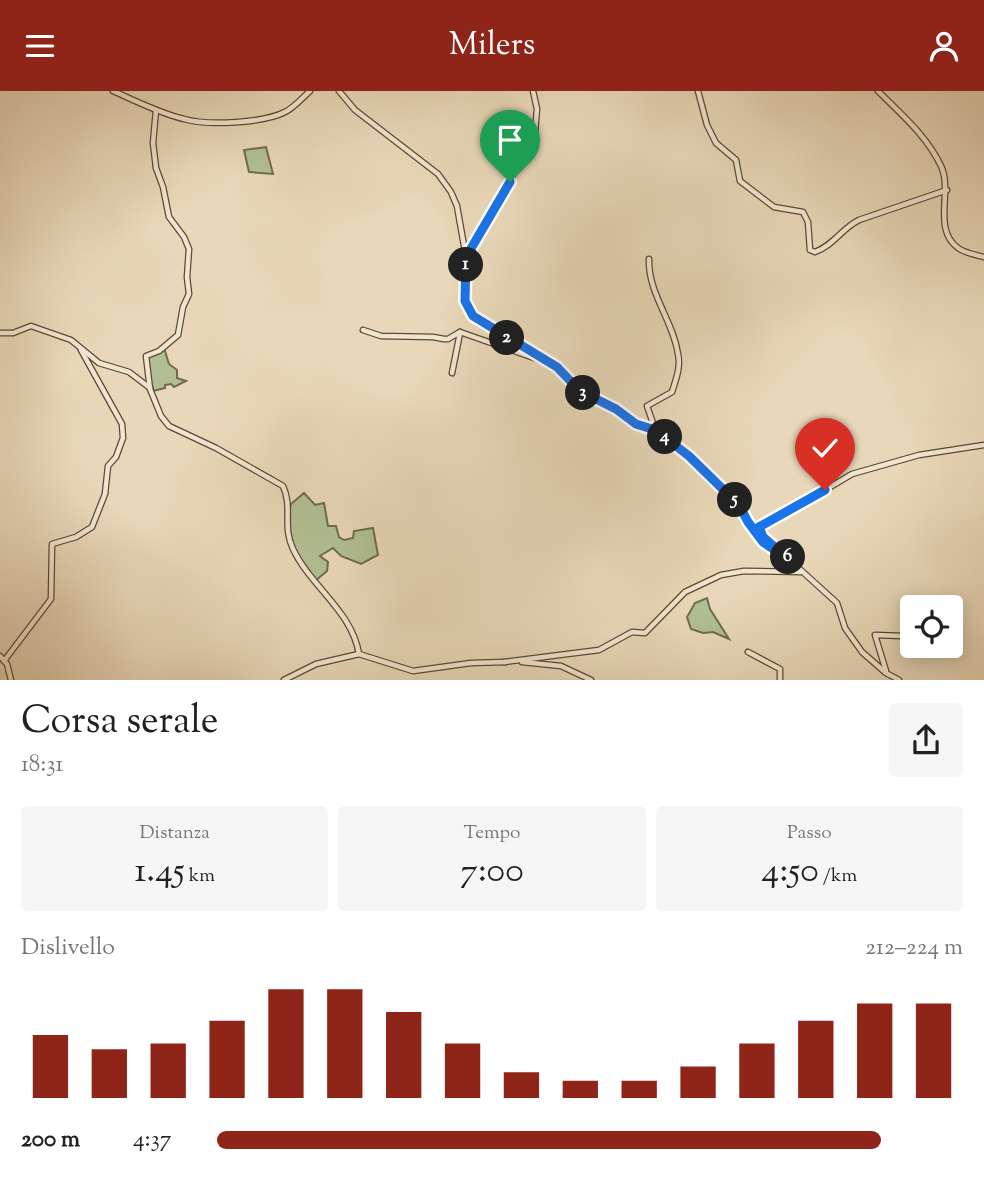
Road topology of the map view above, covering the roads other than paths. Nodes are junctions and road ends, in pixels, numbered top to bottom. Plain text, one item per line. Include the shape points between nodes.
1 (310, 91) edge
2 (339, 91) edge
3 (533, 91) edge
4 (698, 91) edge
5 (878, 91) edge
6 (116, 92) edge
7 (156, 110) junction
8 (947, 190) junction
9 (466, 257) junction
10 (984, 257) edge
11 (649, 259) dead end
12 (363, 330) dead end
13 (460, 332) junction
14 (0, 333) edge
15 (81, 350) junction
16 (548, 362) junction
17 (452, 373) dead end
18 (150, 389) junction
19 (655, 430) junction
20 (984, 445) edge
21 (793, 563) junction
22 (801, 572) junction
23 (900, 636) edge
24 (748, 652) dead end
25 (359, 654) junction
26 (2, 658) edge
27 (504, 662) junction
28 (886, 673) junction
29 (11, 680) edge
30 (284, 680) edge
31 (591, 680) edge
32 (780, 680) edge
33 (899, 680) edge

1 - 7 street via 288,111 263,120 186,120
2 - 9 street via 355,110 438,174 457,206
3 - 9 street via 535,132
4 - 8 street via 707,125 716,143 736,160 740,181 774,207 803,212 810,250 815,252 828,248 846,227
5 - 8 street via 931,146
6 - 7 street
7 - 18 street via 155,161 169,217 189,249 190,294 178,335 146,356
8 - 10 street via 944,219 952,242
9 - 16 street via 465,301 473,316
11 - 19 street via 649,275 678,353 679,369 672,392 647,406
12 - 13 street via 381,336 444,339
13 - 16 street
13 - 17 street
14 - 15 street via 32,326 71,340
15 - 18 street via 99,363 129,372
15 - 26 street via 122,424 124,438 108,466 105,494 92,527 52,544 51,599
16 - 19 street via 580,391
18 - 25 street via 169,426 283,486 290,544 335,604
19 - 21 street via 739,505 763,542
20 - 21 street via 929,453 852,474 760,525 763,537
21 - 22 street
22 - 27 street via 721,575 685,592 645,633 632,632 599,650
22 - 28 street via 837,603 845,628 862,652
23 - 28 street via 875,635
24 - 32 street via 780,669
25 - 27 street via 413,671
25 - 30 street via 316,664
26 - 29 street
27 - 31 street via 562,666
28 - 33 street

